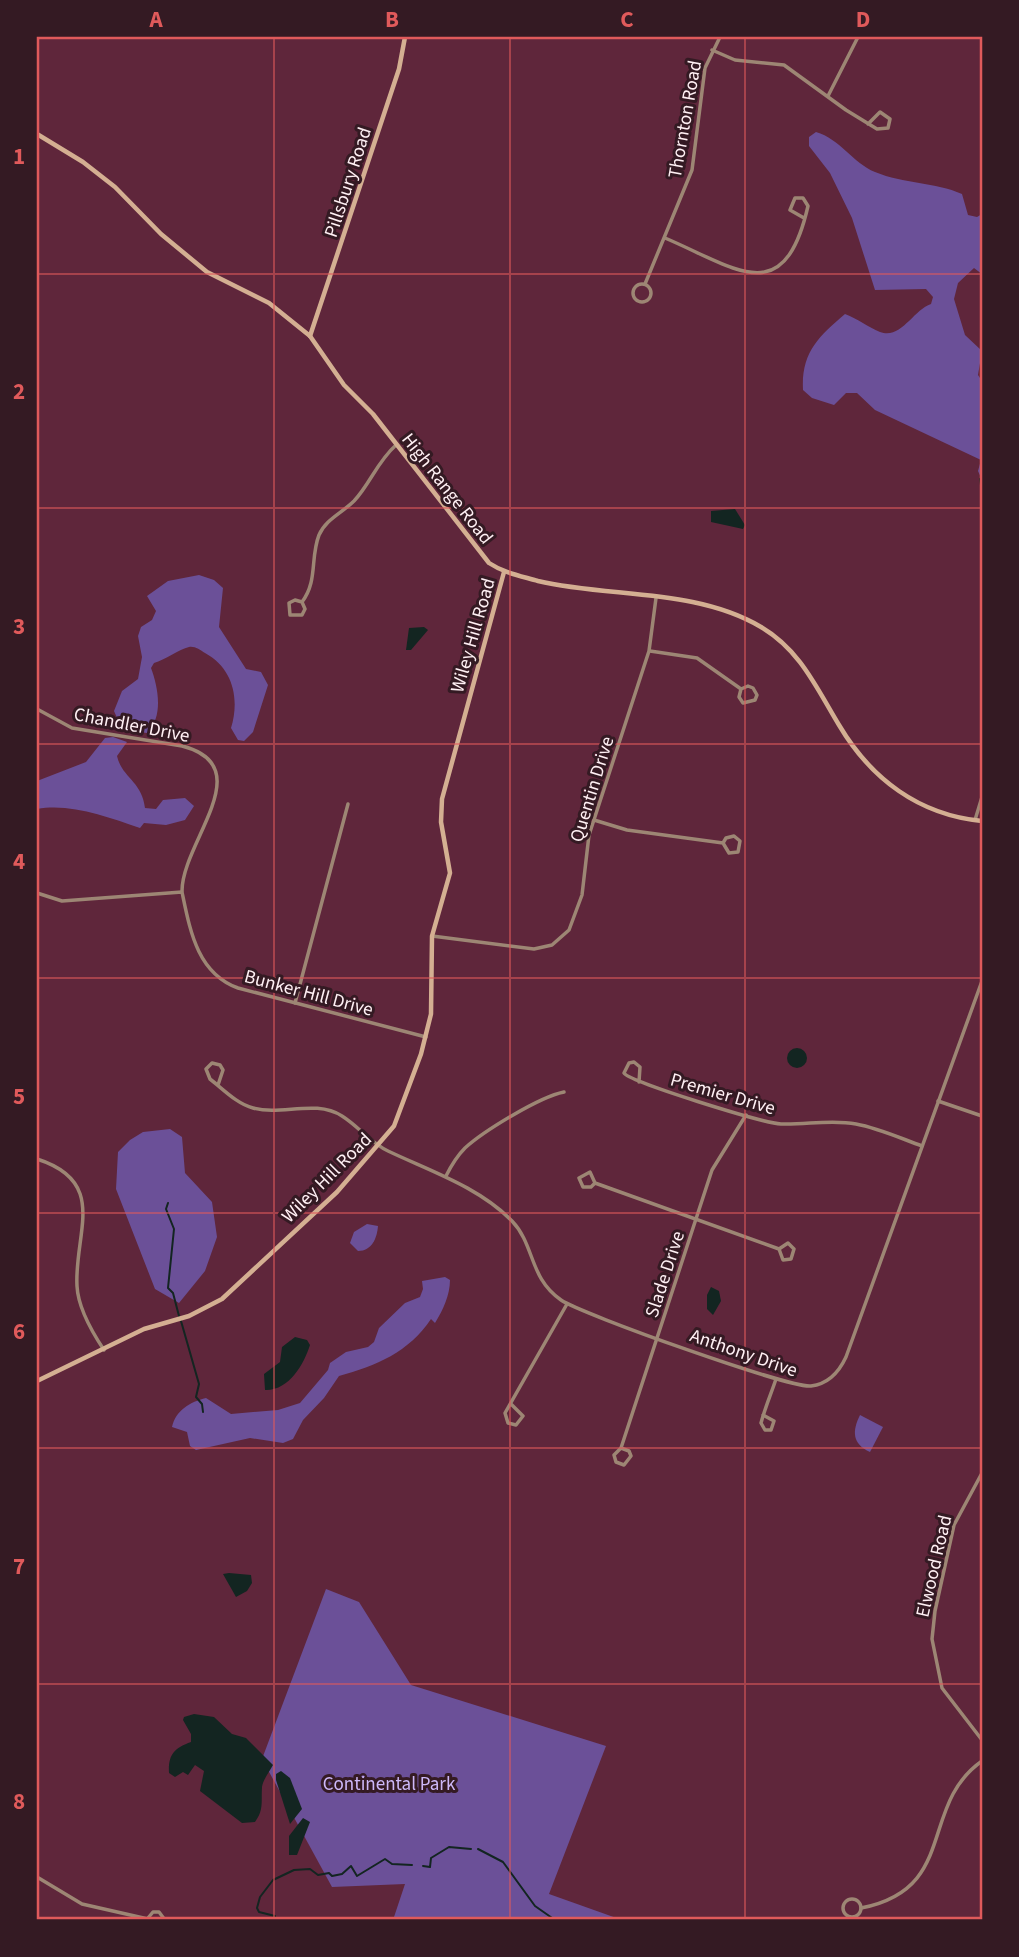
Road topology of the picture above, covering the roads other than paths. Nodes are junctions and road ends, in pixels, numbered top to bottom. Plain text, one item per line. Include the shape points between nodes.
1 (405, 37) edge
2 (720, 37) edge
3 (858, 37) edge
4 (712, 50) junction
5 (828, 96) junction
6 (868, 124) junction
7 (37, 134) edge
8 (804, 218) junction
9 (665, 238) junction
10 (645, 284) junction
11 (310, 336) junction
12 (396, 446) junction
13 (504, 572) junction
14 (656, 598) junction
15 (302, 602) junction
16 (649, 651) junction
17 (741, 689) junction
18 (37, 709) edge
19 (982, 797) edge
20 (348, 804) dead end
21 (594, 820) junction
22 (975, 820) junction
23 (982, 821) edge
24 (723, 844) junction
25 (183, 892) junction
26 (37, 893) edge
27 (432, 936) junction
28 (982, 981) edge
29 (295, 1003) junction
30 (426, 1037) junction
31 (639, 1082) junction
32 (218, 1085) junction
33 (565, 1092) dead end
34 (938, 1101) junction
35 (746, 1115) junction
36 (982, 1116) edge
37 (379, 1145) junction
38 (922, 1146) junction
39 (37, 1160) edge
40 (446, 1176) junction
41 (595, 1183) junction
42 (696, 1219) junction
43 (779, 1249) junction
44 (982, 1289) edge
45 (982, 1298) edge
46 (567, 1304) junction
47 (658, 1337) junction
48 (104, 1350) junction
49 (776, 1379) junction
50 (37, 1381) edge
51 (511, 1404) junction
52 (763, 1415) junction
53 (621, 1448) junction
54 (982, 1473) edge
55 (982, 1740) edge
56 (982, 1761) edge
57 (37, 1877) edge
58 (861, 1908) junction
59 (148, 1919) edge
60 (165, 1920) edge

1 - 11 street, Pillsbury Road via 399,69
2 - 4 street, Thornton Road
3 - 5 street
4 - 5 street via 735,60 783,64
4 - 9 street, Thornton Road via 704,72 694,165
5 - 6 street
6 - 6 street via 883,130 891,121 880,112
7 - 11 street, High Range Road via 108,181 160,234 207,272 269,303
8 - 8 street via 790,210 795,198 807,202
8 - 9 street via 787,260 762,274 742,271
9 - 10 street, Thornton Road
10 - 10 street, Thornton Road via 634,289 639,301 650,297 651,289
11 - 12 street, High Range Road
12 - 13 street, High Range Road via 482,556
12 - 15 street via 380,461 354,501 322,529 312,583
13 - 14 street, High Range Road via 552,584
13 - 27 street, Wiley Hill Road via 442,798 441,822 450,873
14 - 16 street, Quentin Drive
14 - 22 street, High Range Road via 710,607 769,632 805,666 840,727 874,770 926,809
15 - 15 street via 290,602 290,615 302,615
16 - 17 street via 697,658
16 - 21 street, Quentin Drive
17 - 17 street via 753,688 755,700 743,703
18 - 25 street, Chandler Drive via 63,725 181,746 209,761 217,778 217,796 186,863
19 - 22 street
20 - 29 street
21 - 24 street via 627,830
21 - 27 street, Quentin Drive via 580,900 569,930 560,940 534,949
22 - 23 street, High Range Road
24 - 24 street via 729,853 741,847 734,836
25 - 26 street via 62,901
25 - 29 street, Bunker Hill Drive via 200,956 210,971 229,985
27 - 30 street, Wiley Hill Road
28 - 34 street, Anthony Drive
29 - 30 street, Bunker Hill Drive
30 - 37 street, Wiley Hill Road via 402,1111
31 - 31 street, Premier Drive via 625,1076 629,1063 640,1068
31 - 35 street, Premier Drive
32 - 32 street via 206,1075 212,1063 223,1070
32 - 37 street, Anthony Drive via 255,1109 333,1111
33 - 40 street via 548,1096 472,1143
34 - 36 street
34 - 38 street, Anthony Drive
35 - 38 street, Premier Drive via 780,1124 857,1124
35 - 42 street, Slade Drive via 715,1161
37 - 40 street, Anthony Drive
37 - 48 street, Wiley Hill Road via 337,1192 222,1299
38 - 49 street, Anthony Drive via 842,1366 829,1379 812,1386
39 - 48 street via 64,1172 80,1194 84,1217 77,1292
40 - 46 street, Anthony Drive via 513,1222 537,1276
41 - 41 street via 590,1172 579,1178 586,1188
41 - 42 street
42 - 43 street
42 - 47 street, Slade Drive
43 - 43 street via 783,1260 794,1255 788,1244
44 - 45 street
46 - 47 street, Anthony Drive
46 - 51 street
47 - 49 street, Anthony Drive
47 - 53 street, Slade Drive
48 - 50 street, Wiley Hill Road
49 - 52 street
51 - 51 street via 505,1419 516,1425 523,1416
52 - 52 street via 761,1427 771,1430 774,1422
53 - 53 street, Slade Drive via 614,1457 624,1465 631,1456
54 - 55 street, Elwood Road via 950,1538 932,1639 942,1688
56 - 58 street via 953,1791 934,1851 918,1877 896,1896
57 - 59 street via 82,1904
58 - 58 street via 851,1917 843,1909 852,1899
59 - 60 street via 156,1912

